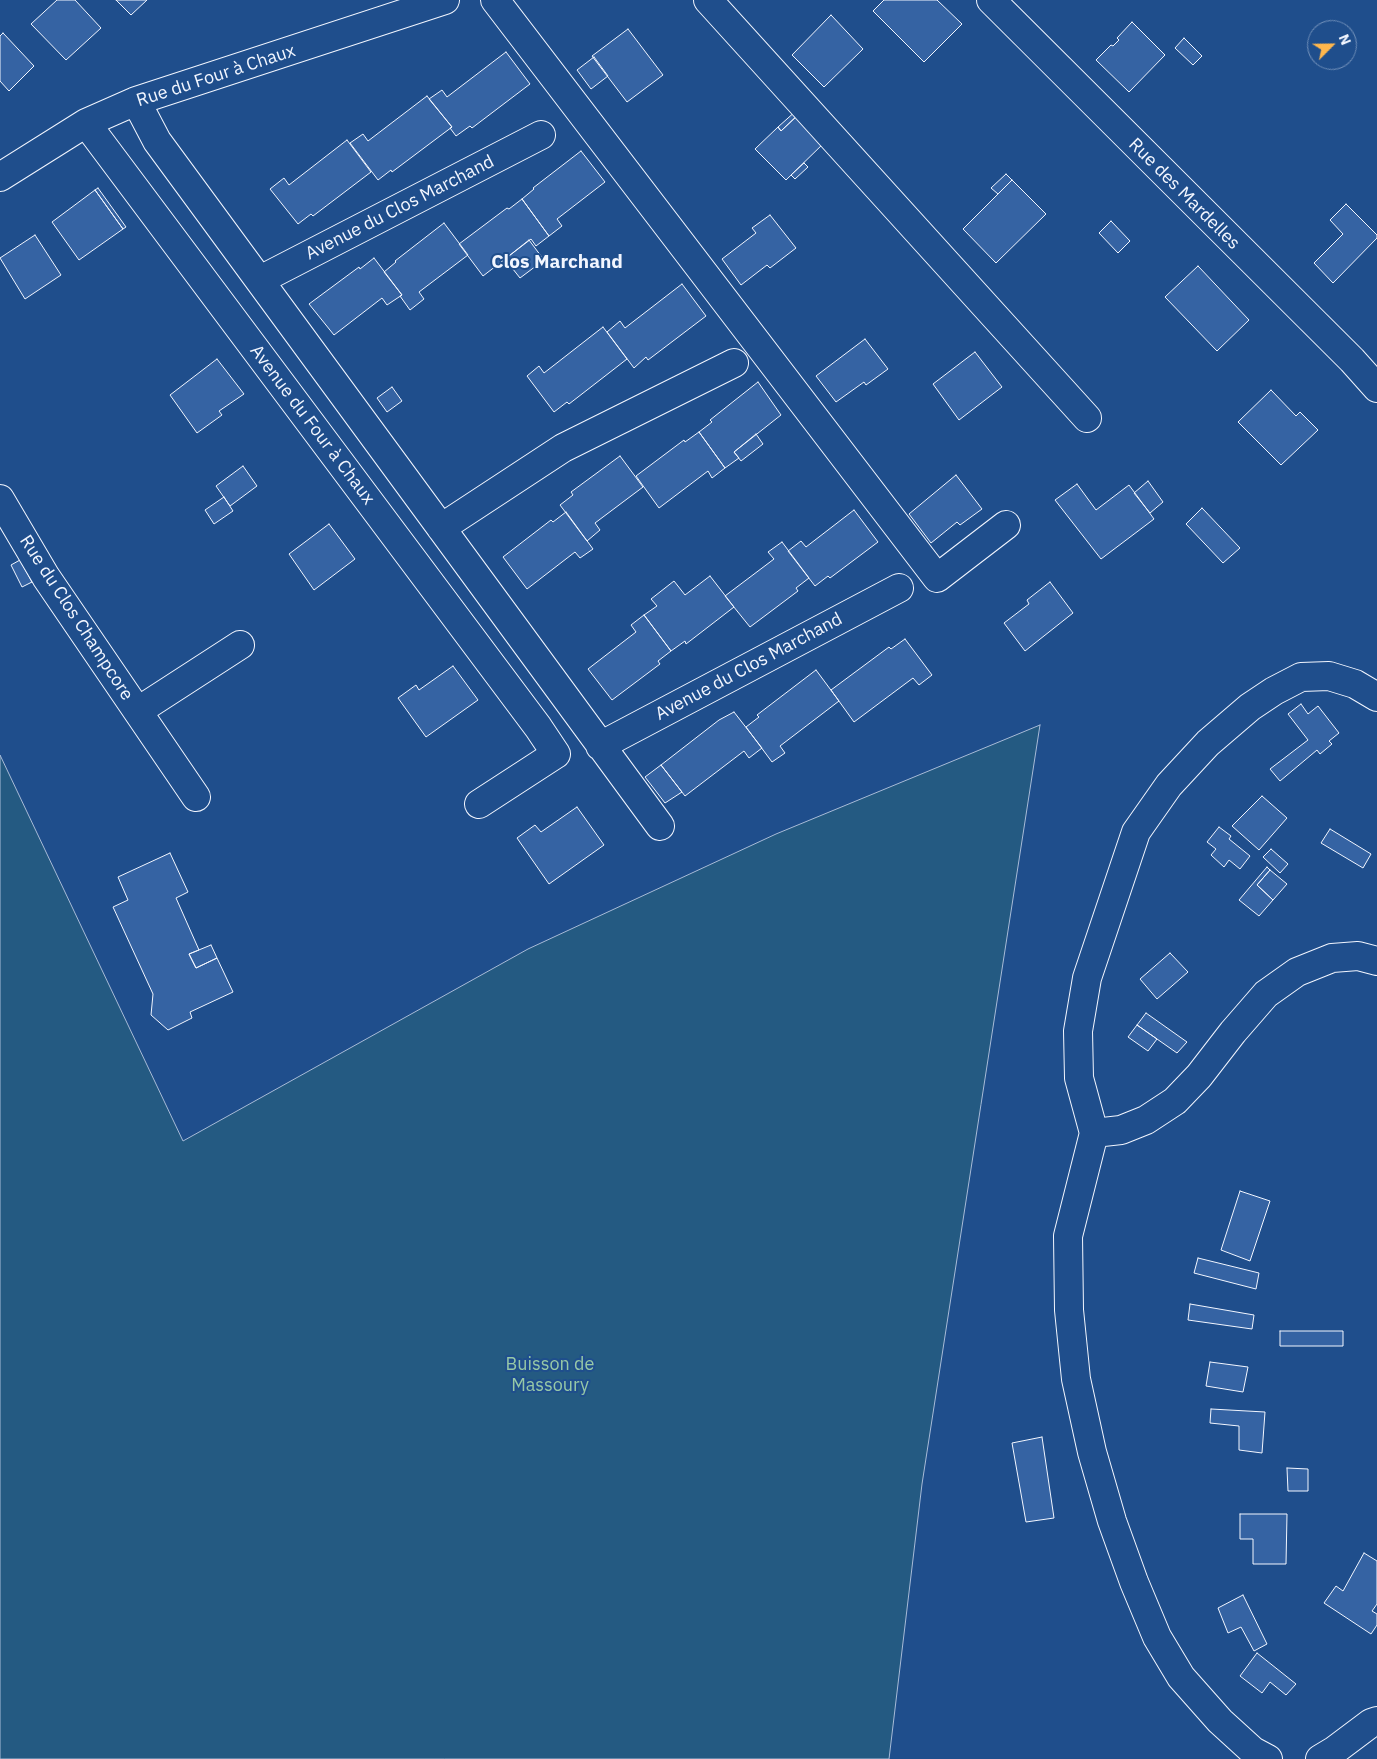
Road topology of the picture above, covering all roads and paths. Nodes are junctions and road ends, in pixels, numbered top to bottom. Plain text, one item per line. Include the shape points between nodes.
1 (445, 0) edge
2 (495, 0) edge
3 (708, 0) edge
4 (991, 0) edge
5 (136, 101) junction
6 (86, 123) junction
7 (541, 135) dead end
8 (0, 177) edge
9 (260, 280) junction
10 (734, 363) dead end
11 (1377, 388) edge
12 (1087, 418) dead end
13 (0, 499) edge
14 (1006, 525) dead end
15 (441, 528) junction
16 (898, 588) dead end
17 (240, 645) dead end
18 (1377, 697) edge
19 (138, 711) junction
20 (600, 746) junction
21 (196, 797) dead end
22 (479, 804) dead end
23 (660, 826) dead end
24 (1377, 961) edge
25 (1094, 1133) junction
26 (1377, 1721) edge
27 (1268, 1759) edge
28 (1320, 1759) edge

1 - 5 street, Rue du Four à Chaux
2 - 14 street via 937,578
3 - 12 street
4 - 11 street, Rue des Mardelles
5 - 6 street, Rue du Four à Chaux
5 - 9 street via 157,141
6 - 8 street, Rue du Four à Chaux
6 - 22 street, Avenue du Four à Chaux via 556,754
7 - 9 street, Avenue du Clos Marchand
9 - 15 street
10 - 15 street via 563,448
13 - 19 street, Rue du Clos Champcore via 46,577
15 - 20 street
16 - 20 street, Avenue du Clos Marchand
17 - 19 street, Rue du Clos Champcore
18 - 25 street via 1355,684 1329,676 1301,677 1274,691 1208,743 1169,785 1136,832 1087,978 1078,1031 1080,1078
19 - 21 street, Rue du Clos Champcore
20 - 23 street
24 - 25 street via 1358,956 1332,958 1297,972 1266,994 1175,1102 1146,1120 1121,1130
25 - 27 street via 1068,1236 1069,1310 1076,1379 1092,1452 1112,1521 1157,1637 1181,1677 1220,1721 1253,1752
26 - 28 street

